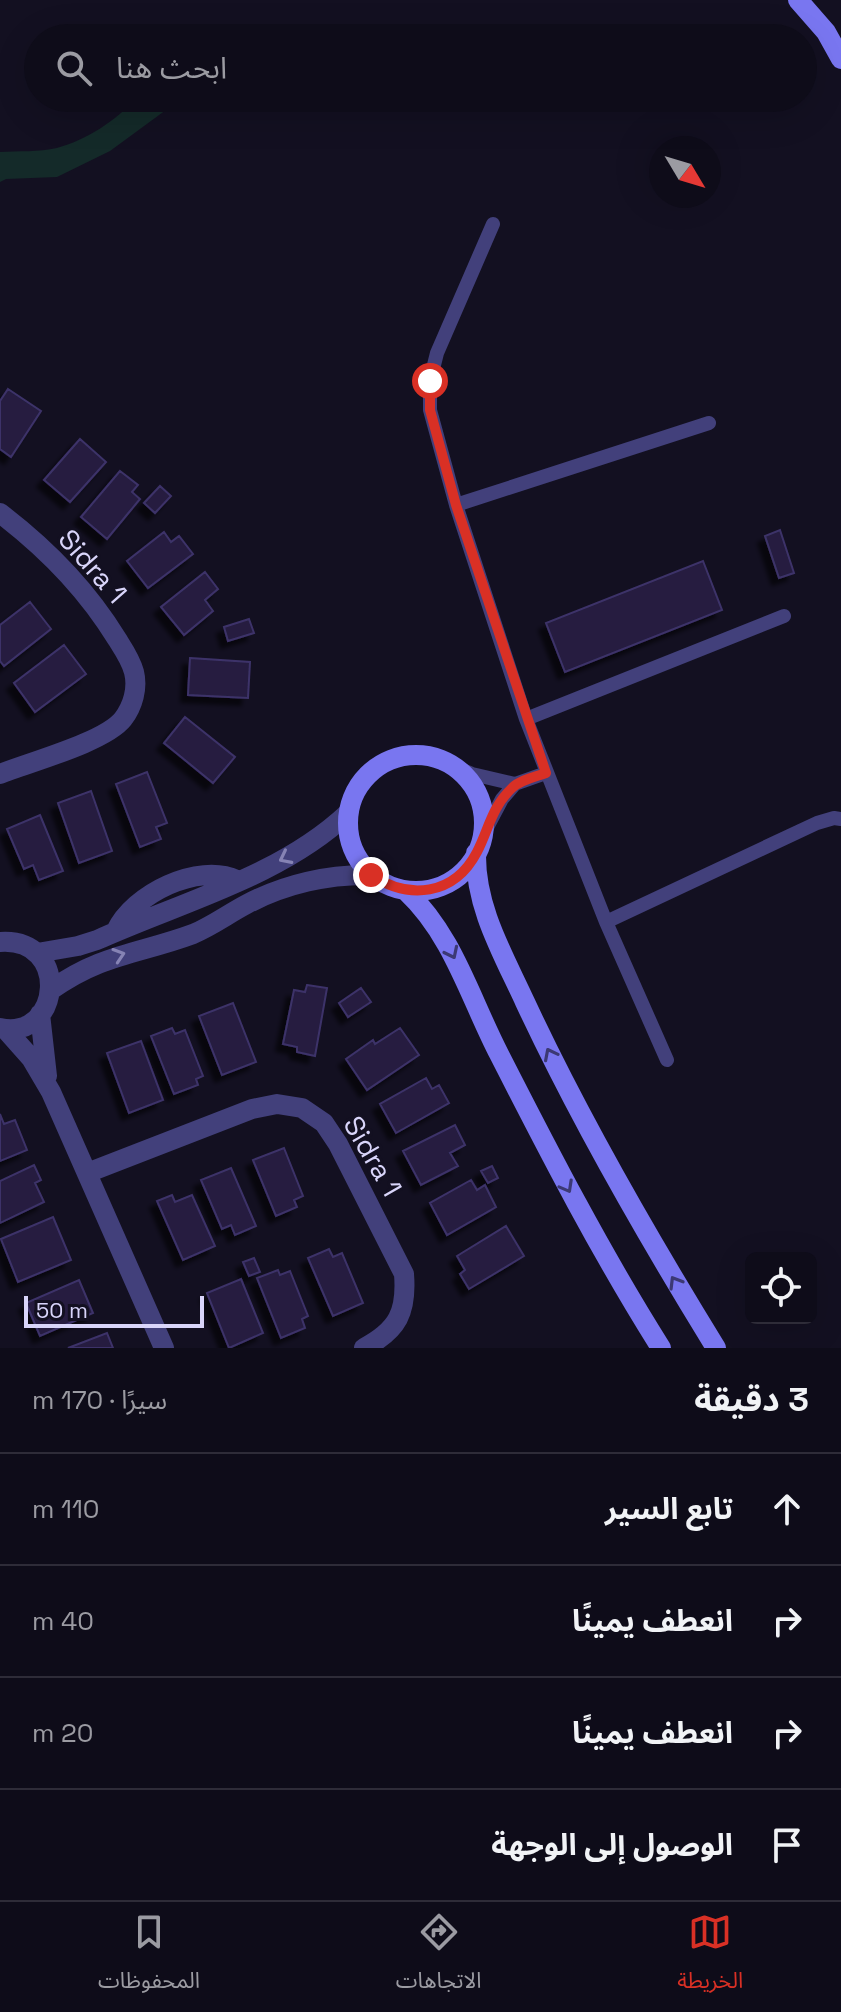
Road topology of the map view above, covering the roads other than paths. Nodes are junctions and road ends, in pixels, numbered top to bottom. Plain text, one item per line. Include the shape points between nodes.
1 (798, 0) edge
2 (841, 59) edge
3 (493, 224) dead end
4 (709, 423) dead end
5 (456, 505) junction
6 (0, 513) edge
7 (784, 616) dead end
8 (526, 719) junction
9 (453, 766) junction
10 (546, 773) junction
11 (0, 774) edge
12 (515, 784) junction
13 (348, 813) junction
14 (841, 819) edge
15 (480, 844) junction
16 (371, 875) junction
17 (406, 891) junction
18 (606, 922) junction
19 (4, 939) edge
20 (37, 953) junction
21 (51, 990) junction
22 (40, 1014) junction
23 (3, 1029) edge
24 (667, 1060) dead end
25 (51, 1092) junction
26 (87, 1173) junction
27 (164, 1348) edge
28 (364, 1348) edge
29 (661, 1348) edge
30 (716, 1348) edge

1 - 2 street
3 - 5 lane via 430,381 430,410
4 - 5 lane
5 - 8 lane
6 - 11 street, Sidra 1 via 52,557 98,611 129,659 135,690 131,706 111,730
7 - 8 lane
8 - 10 lane
9 - 12 lane
9 - 13 street via 432,757 388,761 355,792
9 - 15 street via 478,796 483,815
10 - 12 lane
10 - 18 lane
12 - 15 lane
13 - 16 street via 356,858
13 -> 20 street via 297,851 237,880 78,946
14 - 18 lane via 817,823
15 - 17 street via 464,871 447,883 427,891
30 -> 15 street via 628,1201 538,1030 488,921 476,876
16 - 17 street
21 -> 16 street via 103,960 192,934 276,891 334,877
17 -> 29 street via 446,941 561,1176
18 - 24 lane
19 - 20 street
20 - 21 street
21 - 22 street
22 - 23 street via 31,1023
22 - 25 street
23 - 25 street via 31,1058
25 - 26 street
26 - 27 street
26 - 28 street, Sidra 1 via 252,1109 277,1104 302,1108 324,1123 338,1144 404,1274 406,1297 399,1318 386,1336

